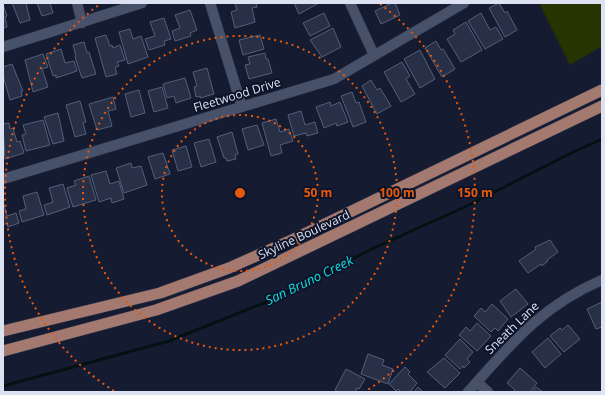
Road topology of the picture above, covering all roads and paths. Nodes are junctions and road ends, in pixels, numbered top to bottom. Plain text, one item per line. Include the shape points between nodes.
1 (77, 3) edge
2 (142, 3) edge
3 (210, 3) edge
4 (350, 3) edge
5 (464, 3) edge
6 (82, 23) junction
7 (3, 47) edge
8 (374, 55) junction
9 (602, 90) edge
10 (602, 106) edge
11 (242, 107) junction
12 (3, 179) edge
13 (602, 280) edge
14 (3, 331) edge
15 (3, 351) edge
16 (477, 382) junction
17 (468, 392) edge
18 (488, 392) edge

1 - 6 street
2 - 6 street
3 - 11 street
4 - 8 street
5 - 8 street, Fleetwood Drive
6 - 7 street
8 - 11 street, Fleetwood Drive via 334,79
9 - 14 main road, Skyline Boulevard via 229,268 160,293
10 - 15 main road, Skyline Boulevard via 238,281 156,310
11 - 12 street, Fleetwood Drive
13 - 16 street, Sneath Lane via 563,300 542,315 510,345
16 - 17 street, Sneath Lane
16 - 18 street

